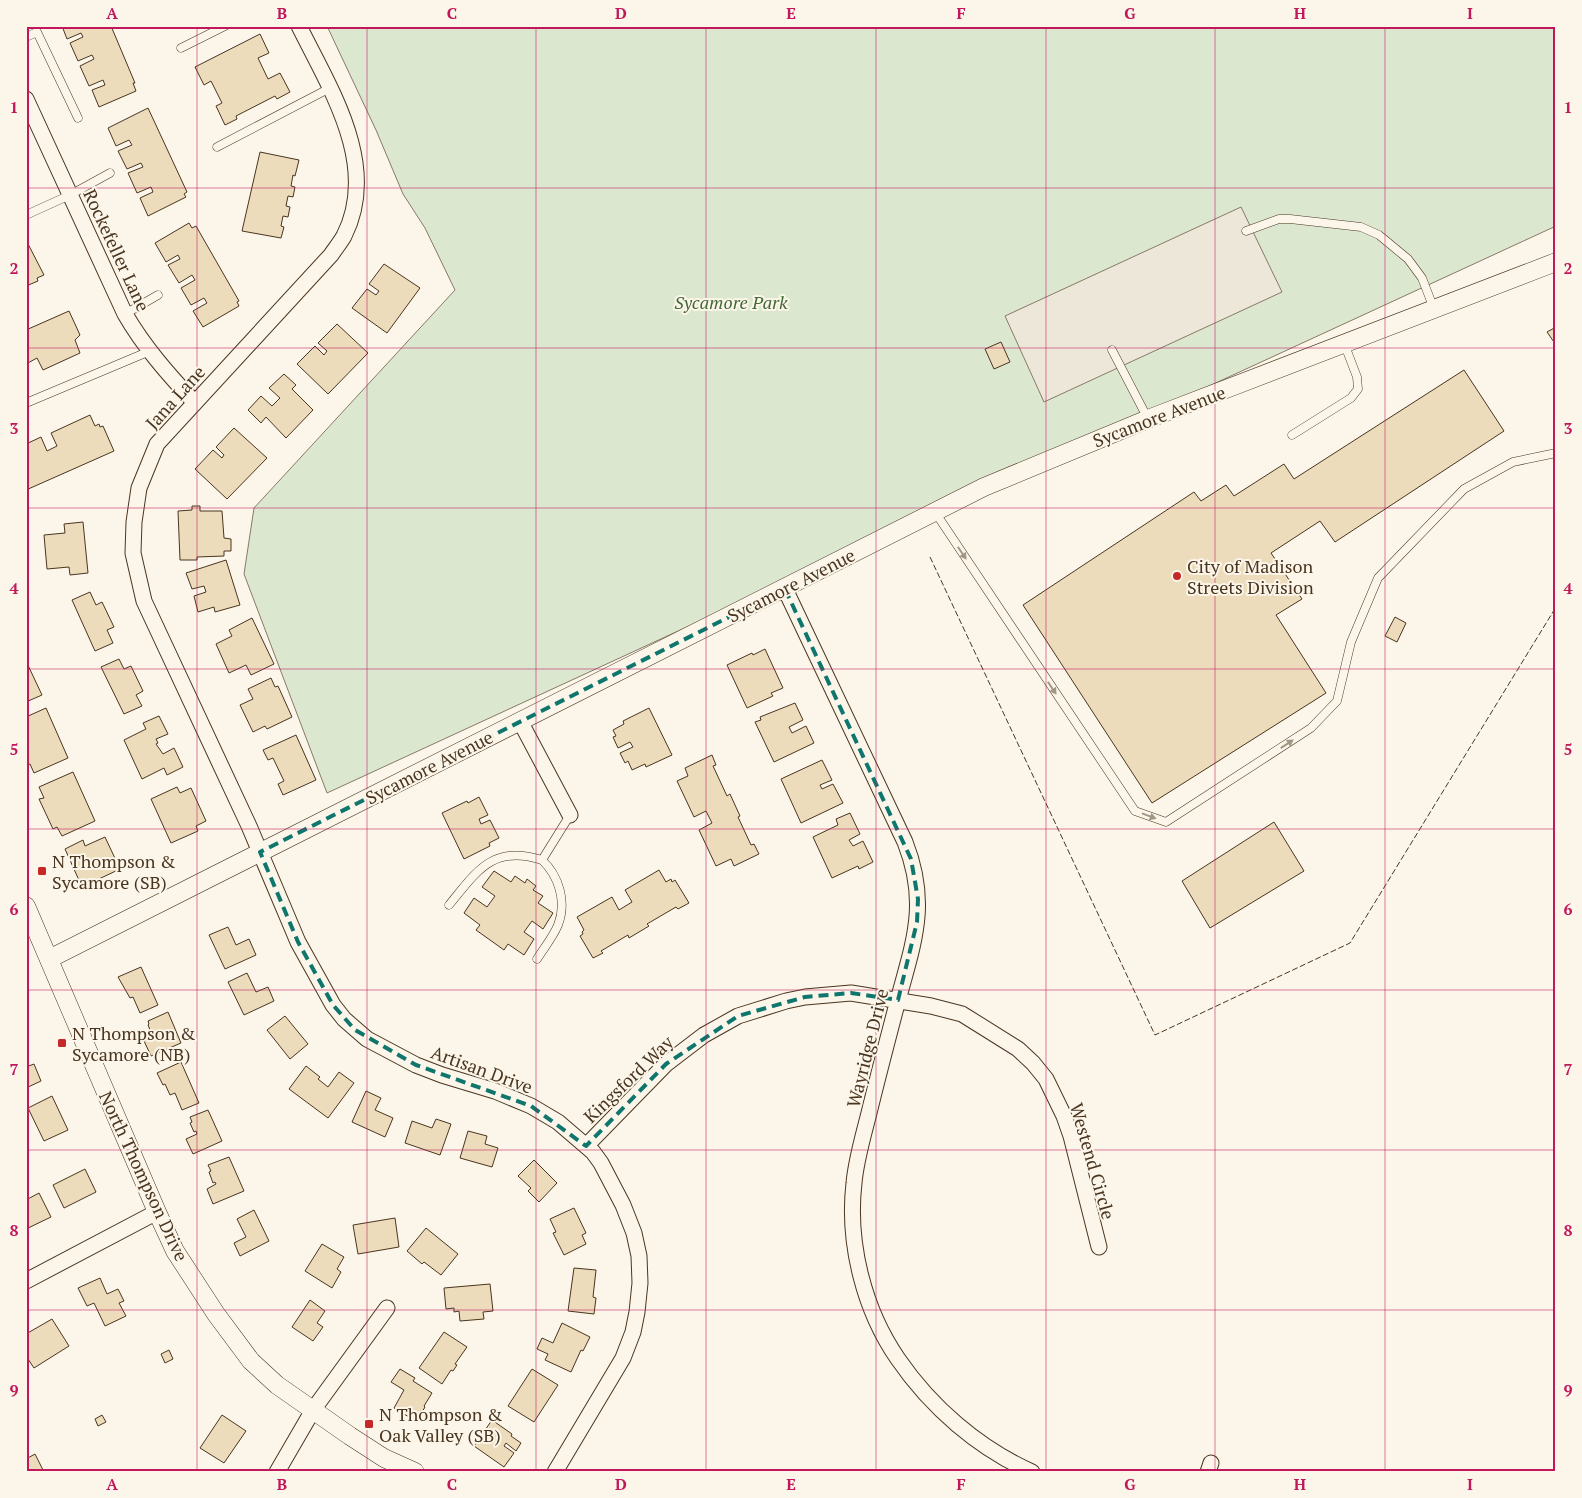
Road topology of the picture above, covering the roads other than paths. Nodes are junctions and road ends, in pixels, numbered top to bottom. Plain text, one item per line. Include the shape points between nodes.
1 (224, 26) edge
2 (299, 26) edge
3 (26, 37) edge
4 (181, 48) dead end
5 (330, 88) junction
6 (26, 99) edge
7 (78, 118) dead end
8 (217, 147) dead end
9 (110, 173) dead end
10 (70, 195) junction
11 (26, 215) edge
12 (1246, 231) dead end
13 (1556, 262) edge
14 (158, 295) dead end
15 (1434, 309) junction
16 (125, 314) junction
17 (1344, 343) junction
18 (1112, 350) dead end
19 (150, 351) junction
20 (26, 402) edge
21 (195, 403) junction
22 (1148, 419) junction
23 (1292, 435) dead end
24 (1556, 453) edge
25 (934, 512) junction
26 (785, 588) junction
27 (520, 721) junction
28 (570, 815) joint
29 (260, 852) junction
30 (542, 860) junction
31 (449, 905) dead end
32 (26, 906) edge
33 (49, 959) junction
34 (538, 959) dead end
35 (898, 1000) junction
36 (586, 1146) junction
37 (157, 1212) junction
38 (1098, 1247) dead end
39 (26, 1281) edge
40 (387, 1308) dead end
41 (313, 1410) junction
42 (277, 1472) edge
43 (415, 1472) edge
44 (555, 1472) edge
45 (1032, 1472) edge

1 - 4 lane
2 - 5 street, Jana Lane
3 - 7 lane via 37,32
5 - 8 lane
5 - 21 street, Jana Lane via 353,147 356,191 353,212 344,236 331,255
6 - 10 street, Rockefeller Lane
9 - 10 lane
10 - 11 lane
10 - 16 street, Rockefeller Lane
12 - 15 lane via 1284,219 1361,228 1379,235 1408,259 1422,278
13 - 15 street, Sycamore Avenue
14 - 16 lane
15 - 17 street, Sycamore Avenue
16 - 19 street, Rockefeller Lane
17 - 22 street, Sycamore Avenue
17 - 23 lane via 1357,377 1358,389 1351,398
18 - 22 lane
19 - 20 lane
19 - 21 street, Rockefeller Lane
21 - 29 street, Jana Lane via 157,444 146,470 139,488 133,554 144,600
22 - 25 street, Sycamore Avenue via 984,487
25 -> 24 lane via 1135,811 1166,822 1311,728 1337,701 1352,642 1378,578 1464,489 1513,462
25 - 26 street, Sycamore Avenue
26 - 27 street, Sycamore Avenue
26 - 35 street, Wayridge Drive via 911,859 918,898 917,922
27 - 28 street
27 - 29 street, Sycamore Avenue
28 - 30 lane
29 - 33 street, Sycamore Avenue
29 - 36 street, Artisan Drive via 298,942 333,1005 355,1030 416,1066 531,1106 558,1122
30 - 31 lane via 527,855 492,860 477,872
30 - 34 lane via 557,879 562,912
32 - 33 street, North Thompson Drive
33 - 37 street, North Thompson Drive
35 - 36 street, Kingsford Way via 851,993 805,997 738,1016 704,1035 666,1064
35 - 38 street, Westend Circle via 962,1014 1018,1049 1046,1078 1071,1136
35 - 45 street, Wayridge Drive via 856,1166 852,1203 860,1271 880,1327 913,1381 985,1446
36 - 44 street, Artisan Drive via 601,1163 634,1232 640,1283 633,1332 623,1358
37 - 39 street
37 - 41 street, North Thompson Drive via 175,1251 216,1314 252,1360 277,1385
40 - 41 street
41 - 42 street
41 - 43 street, North Thompson Drive via 384,1458

